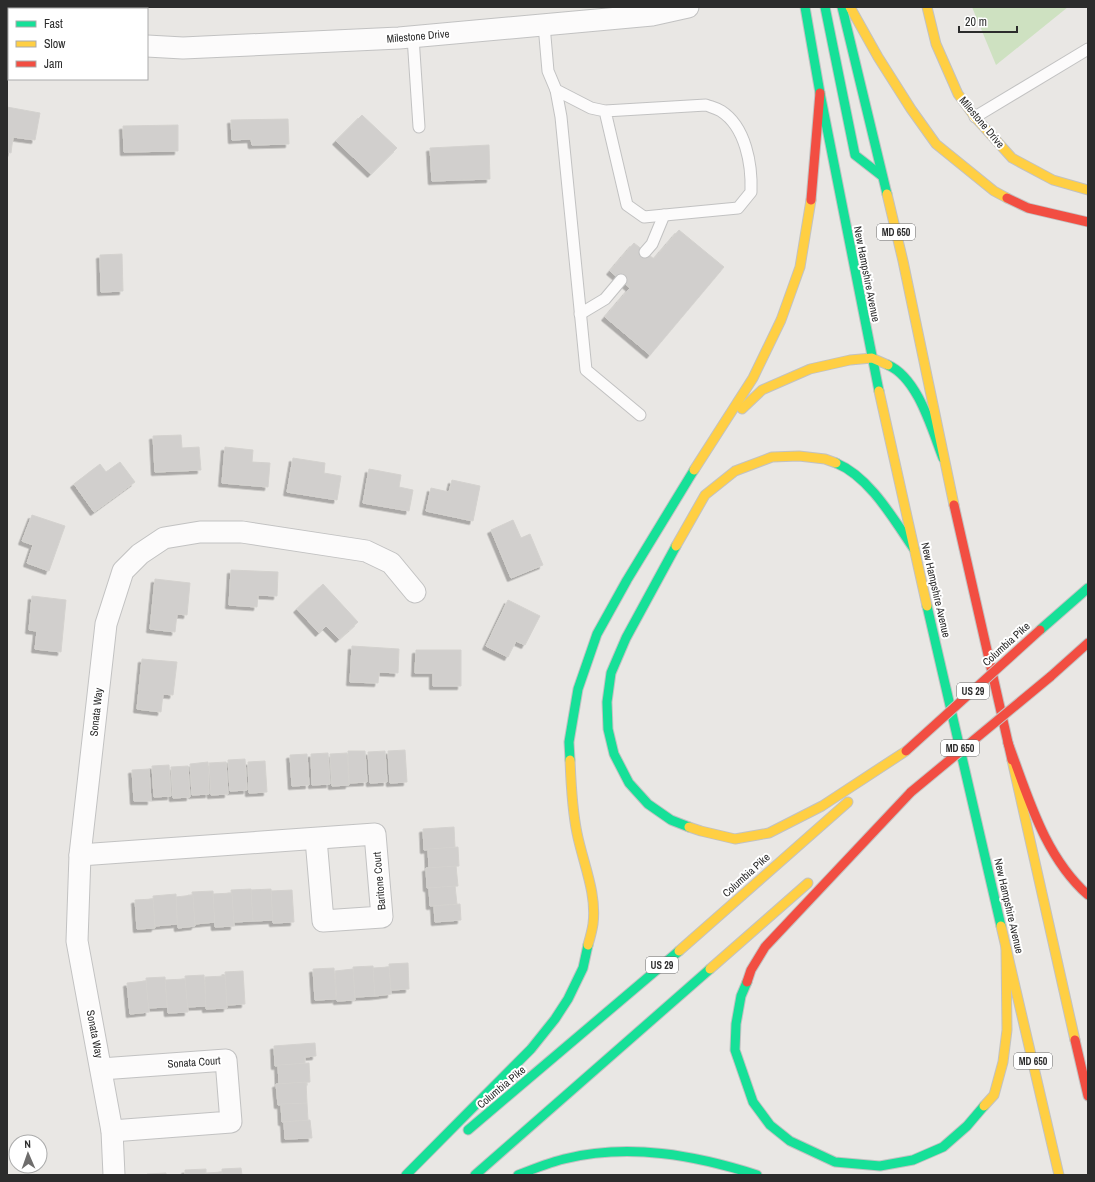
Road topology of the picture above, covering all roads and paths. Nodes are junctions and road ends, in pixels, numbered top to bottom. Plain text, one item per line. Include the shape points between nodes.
1 (688, 7) edge
2 (805, 7) edge
3 (825, 7) edge
4 (842, 7) edge
5 (850, 7) edge
6 (927, 7) edge
7 (544, 25) junction
8 (413, 37) junction
9 (148, 46) edge
10 (1087, 52) edge
11 (556, 90) junction
12 (820, 93) junction
13 (605, 111) junction
14 (975, 117) junction
15 (419, 127) dead end
16 (882, 176) junction
17 (1088, 190) edge
18 (664, 216) junction
19 (1088, 222) edge
20 (645, 252) dead end
21 (621, 280) dead end
22 (580, 314) junction
23 (872, 358) junction
24 (640, 415) dead end
25 (722, 427) junction
26 (943, 458) junction
27 (914, 549) junction
28 (1088, 588) edge
29 (415, 592) dead end
30 (1088, 643) edge
31 (1088, 647) edge
32 (1075, 654) junction
33 (1008, 743) junction
34 (906, 752) junction
35 (911, 792) junction
36 (316, 839) junction
37 (80, 855) junction
38 (833, 861) dead end
39 (815, 877) dead end
40 (1088, 895) edge
41 (1006, 948) junction
42 (101, 1069) junction
43 (1088, 1096) edge
44 (112, 1131) junction
45 (464, 1134) dead end
46 (439, 1154) dead end
47 (1054, 1156) junction
48 (114, 1175) edge
49 (406, 1175) edge
50 (415, 1175) edge
51 (475, 1175) edge
52 (518, 1175) edge
53 (757, 1175) edge
54 (1060, 1175) edge
55 (1063, 1175) edge

1 - 7 street, Milestone Drive via 652,15
2 - 12 main road, New Hampshire Avenue / MD 650
3 - 16 main road via 855,155
4 - 16 main road, MD 650
5 - 19 main road via 878,57 936,144 994,191 1028,208
6 - 14 main road, Milestone Drive via 936,44 958,94
7 - 8 street, Milestone Drive
7 - 11 lane via 548,72
8 - 9 street, Milestone Drive via 183,48
8 - 15 lane
10 - 14 lane
11 - 13 lane via 592,108
11 - 22 lane via 561,117
12 - 23 main road, New Hampshire Avenue / MD 650
12 - 25 main road via 812,196 800,267 780,320 753,378
13 - 18 lane via 627,205 644,218
13 - 18 lane via 706,105 720,111 739,131 752,174 751,192 738,208
14 - 17 main road, Milestone Drive via 1012,158 1053,180
16 - 26 main road, MD 650 via 903,261
18 - 20 lane via 652,244
21 - 22 lane via 605,300
22 - 24 lane via 586,370
23 - 25 main road via 810,369 762,390
23 - 26 main road via 893,367 905,377 920,401
23 - 27 main road, New Hampshire Avenue / MD 650
25 - 49 main road via 674,500 597,634 578,689 569,742 571,793 593,906 583,968 568,999 531,1049
26 - 33 main road, MD 650
27 - 34 main road via 887,509 862,481 842,466 825,459 779,456 735,471 705,495 654,585 611,673 607,702 608,729 614,754 633,788 648,804 671,820 701,831 735,839 769,833 822,806
27 - 41 main road, New Hampshire Avenue / MD 650
28 - 34 main road, Columbia Pike / US 29, bridge
29 - 37 street, Sonata Way via 391,563 366,551 242,532 200,532 164,538 140,554 123,571 106,624
30 - 32 main road
31 - 32 main road
32 - 35 main road, bridge
33 - 40 main road via 1039,823 1054,853 1069,875
33 - 43 main road, MD 650
34 - 45 main road, Columbia Pike / US 29 via 640,985
35 - 38 main road
35 - 41 main road via 765,947 751,970 741,996 735,1050 753,1102 770,1125 790,1141 835,1162 880,1166 913,1160 943,1146 967,1126 994,1095 1004,1062 1007,1030
36 - 36 street, Baritone Court via 375,834 382,917 323,921
36 - 37 street, Baritone Court
37 - 42 street, Sonata Way via 77,941
39 - 51 main road
41 - 47 main road, New Hampshire Avenue / MD 650
42 - 44 street, Sonata Way
42 - 44 street, Sonata Court via 226,1060 230,1122
44 - 48 street, Sonata Way
46 - 50 main road
47 - 54 main road, New Hampshire Avenue / MD 650
47 - 55 main road
52 - 53 main road via 537,1166 610,1151 672,1154 711,1161

